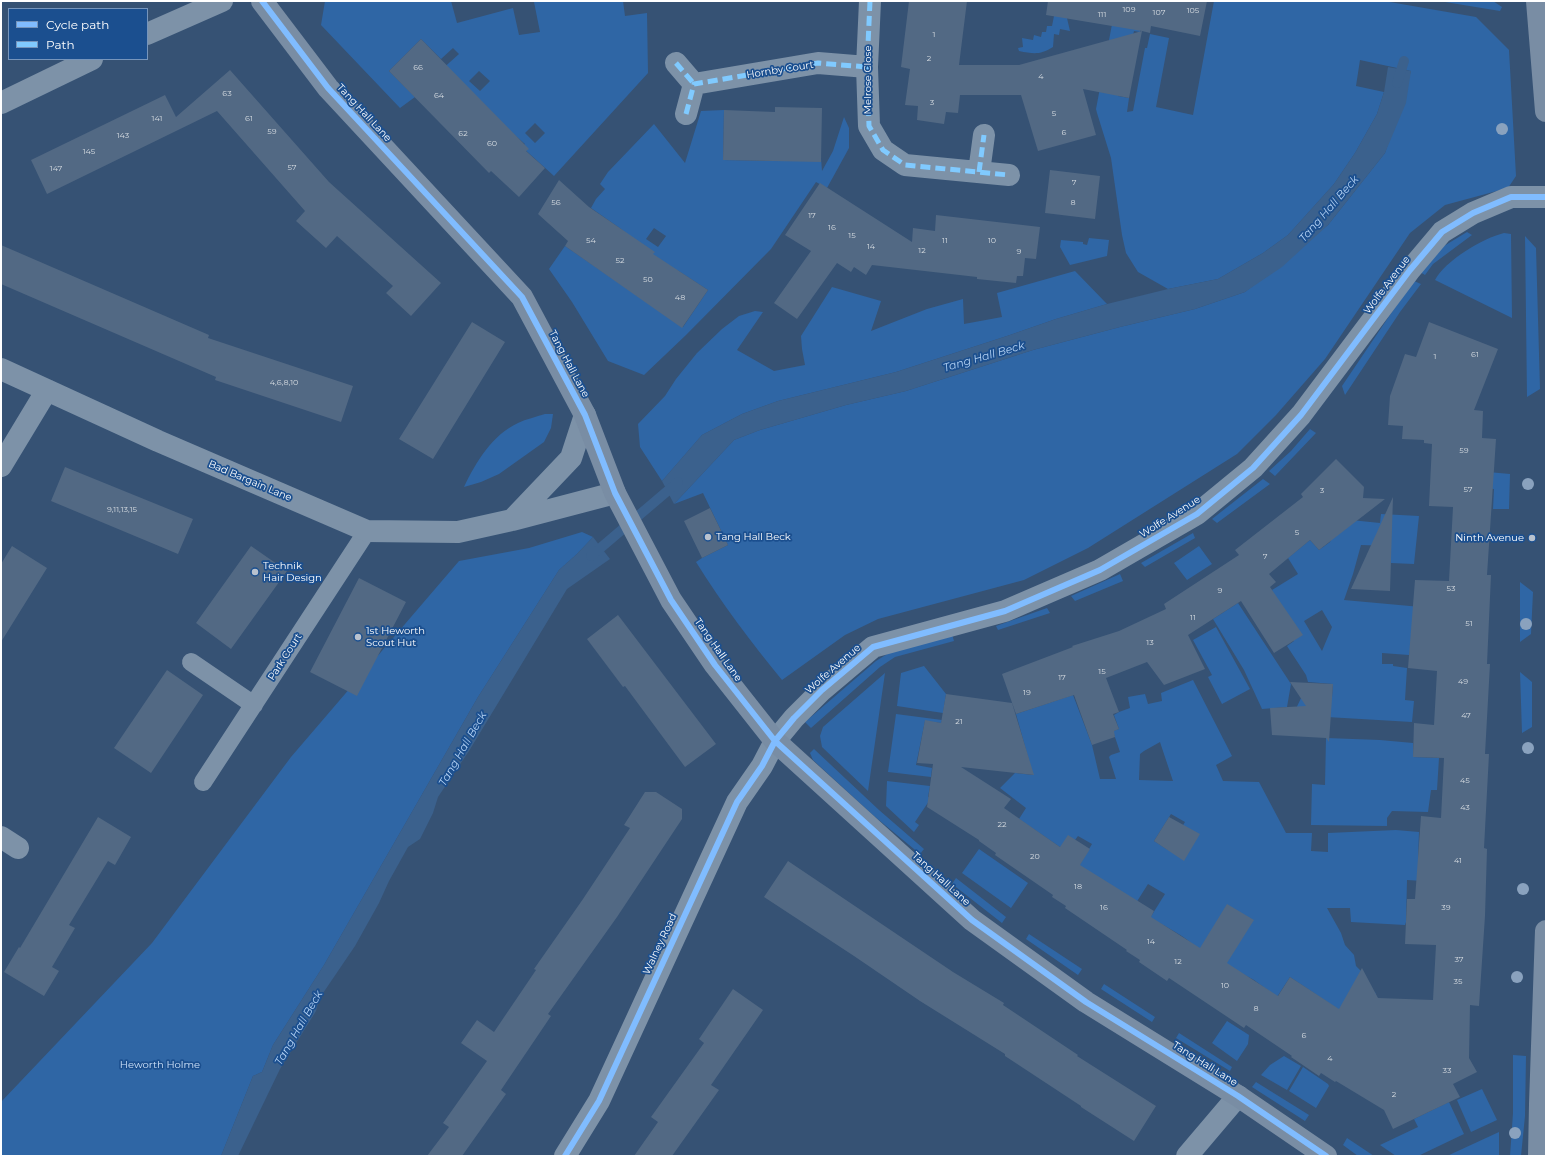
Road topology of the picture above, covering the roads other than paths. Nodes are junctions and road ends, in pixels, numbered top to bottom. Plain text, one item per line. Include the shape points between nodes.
1 (222, 1) edge
2 (262, 1) edge
3 (870, 1) edge
4 (1537, 1) edge
5 (148, 34) edge
6 (90, 60) edge
7 (676, 63) dead end
8 (867, 67) junction
9 (694, 84) junction
10 (1, 103) edge
11 (1546, 111) edge
12 (686, 114) dead end
13 (984, 135) dead end
14 (978, 172) junction
15 (1009, 175) dead end
16 (1546, 197) edge
17 (1, 369) edge
18 (47, 390) junction
19 (585, 415) junction
20 (1, 466) edge
21 (615, 493) junction
22 (512, 520) junction
23 (367, 531) junction
24 (191, 662) dead end
25 (254, 705) junction
26 (775, 742) junction
27 (203, 782) dead end
28 (1546, 931) edge
29 (1238, 1096) junction
30 (565, 1156) edge
31 (1187, 1156) edge
32 (1326, 1156) edge
33 (1540, 1156) edge

1 - 5 street
2 - 19 street, Tang Hall Lane via 328,88 522,297
3 - 8 street, Melrose Close
4 - 11 street
6 - 10 street
7 - 9 street
8 - 9 street, Hornby Court via 818,63
8 - 14 street, Melrose Close via 869,126 883,150 905,165
9 - 12 street
13 - 14 street
14 - 15 street, Melrose Close
16 - 26 street, Wolfe Avenue via 1511,197 1473,213 1442,232 1410,270 1301,415 1253,468 1197,514 1100,570 1005,611 873,647 822,690
17 - 18 street, Bad Bargain Lane
18 - 20 street
18 - 23 street, Bad Bargain Lane
19 - 21 street, Tang Hall Lane
19 - 22 street via 571,458
21 - 22 street, Bad Bargain Lane
21 - 26 street, Tang Hall Lane via 671,600 715,666
22 - 23 street, Bad Bargain Lane via 458,532
23 - 25 lane, Park Court
24 - 25 lane
25 - 27 lane, Park Court
26 - 29 street, Tang Hall Lane via 972,920 1086,1002
26 - 30 street, Walney Road via 737,802 599,1101
28 - 33 street
29 - 31 street
29 - 32 street, Tang Hall Lane

